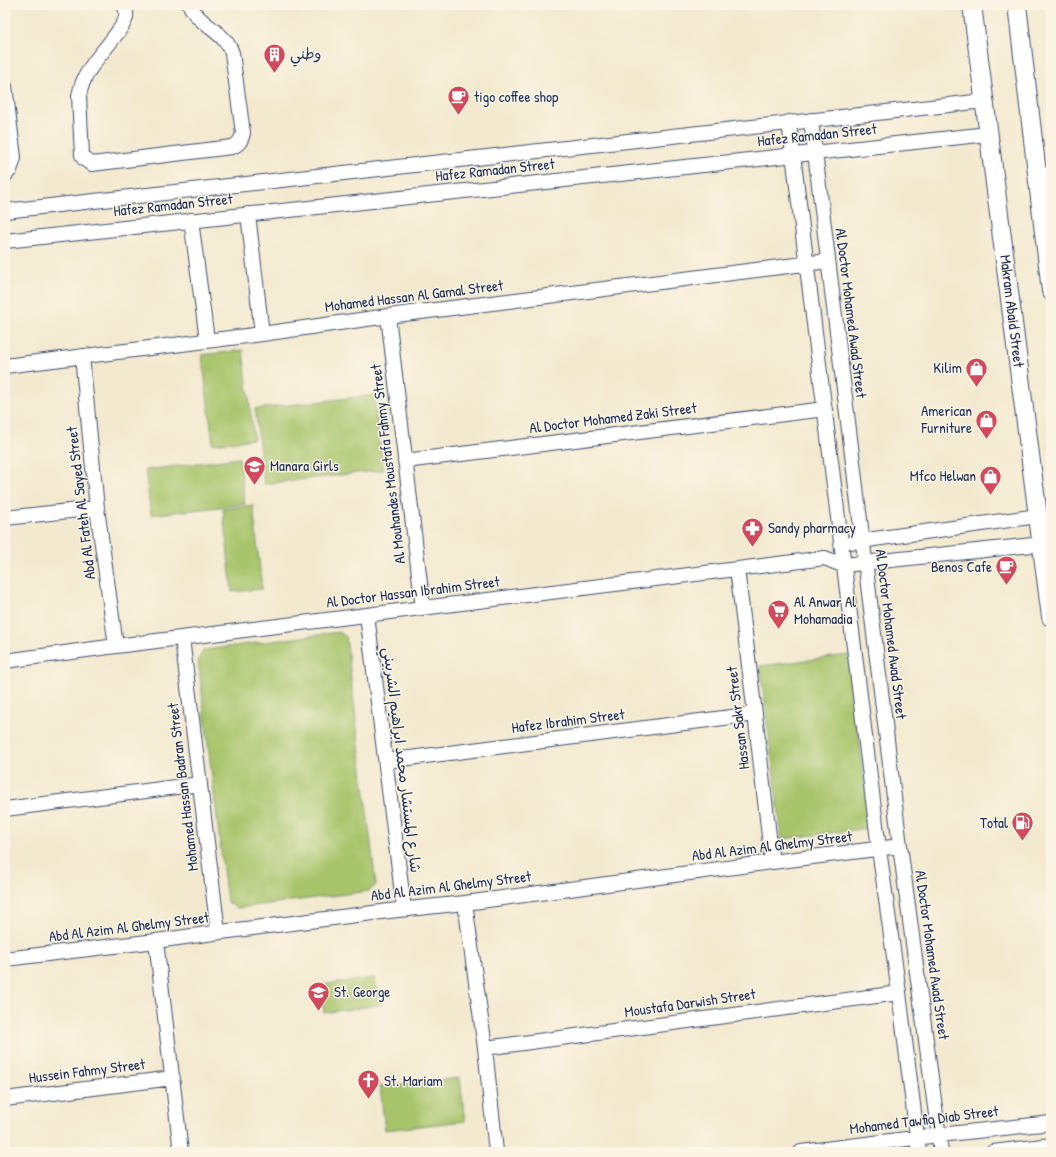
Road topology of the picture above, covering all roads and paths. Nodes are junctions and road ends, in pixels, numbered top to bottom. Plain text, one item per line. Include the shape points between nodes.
1 (125, 5) edge
2 (190, 5) edge
3 (972, 5) edge
4 (1017, 5) edge
5 (5, 86) edge
6 (984, 101) junction
7 (811, 120) junction
8 (789, 122) junction
9 (988, 134) junction
10 (814, 152) junction
11 (794, 155) junction
12 (5, 175) edge
13 (1044, 175) edge
14 (1046, 206) edge
15 (5, 211) edge
16 (248, 214) junction
17 (191, 220) junction
18 (5, 241) edge
19 (828, 261) junction
20 (806, 264) junction
21 (1051, 291) edge
22 (388, 316) junction
23 (262, 334) junction
24 (207, 340) junction
25 (82, 356) junction
26 (5, 366) edge
27 (825, 409) junction
28 (405, 461) junction
29 (97, 508) junction
30 (1038, 516) junction
31 (5, 518) edge
32 (862, 540) junction
33 (842, 543) junction
34 (1042, 544) junction
35 (825, 558) junction
36 (865, 562) junction
37 (844, 565) junction
38 (737, 569) junction
39 (423, 608) junction
40 (367, 615) junction
41 (1051, 617) edge
42 (182, 638) junction
43 (116, 646) junction
44 (5, 661) edge
45 (755, 714) junction
46 (386, 761) junction
47 (200, 784) junction
48 (5, 809) edge
49 (900, 846) junction
50 (879, 849) junction
51 (772, 862) junction
52 (465, 903) junction
53 (404, 909) junction
54 (218, 932) junction
55 (156, 942) junction
56 (5, 959) edge
57 (899, 993) junction
58 (485, 1048) junction
59 (173, 1078) junction
60 (5, 1099) edge
61 (1051, 1123) edge
62 (940, 1135) junction
63 (918, 1137) junction
64 (1051, 1145) edge
65 (181, 1152) edge
66 (496, 1152) edge
67 (802, 1152) edge
68 (919, 1152) edge
69 (941, 1152) edge
70 (993, 1152) edge

1 - 2 street via 125,21 111,43 89,68 80,88 82,155 92,164 232,147 242,140 232,53 225,40 198,16
3 - 6 street, Makram Abaid Street
4 - 13 street
5 - 12 street via 14,158 10,170
6 - 7 street, Hafez Ramadan Street
6 - 9 street, Makram Abaid Street
7 - 8 street, Hafez Ramadan Street
7 - 10 street, Al Doctor Mohamed Awad Street
8 - 11 street
8 - 15 street, Hafez Ramadan Street
9 - 10 street, Hafez Ramadan Street
9 - 30 street, Makram Abaid Street
10 - 11 street, Hafez Ramadan Street
10 - 19 street, Al Doctor Mohamed Awad Street
11 - 16 street, Hafez Ramadan Street
11 - 20 street
13 - 14 street
14 - 21 street
16 - 17 street, Hafez Ramadan Street
16 - 23 street
17 - 18 street, Hafez Ramadan Street
17 - 24 street
19 - 20 street, Mohamed Hassan Al Gamal Street
19 - 32 street, Al Doctor Mohamed Awad Street
20 - 22 street, Mohamed Hassan Al Gamal Street
20 - 27 street
22 - 23 street, Mohamed Hassan Al Gamal Street
22 - 28 street, Al Mouhandes Moustafa Fahmy Street
23 - 24 street, Mohamed Hassan Al Gamal Street
24 - 25 street, Mohamed Hassan Al Gamal Street
25 - 26 street, Mohamed Hassan Al Gamal Street
25 - 29 street, Abd Al Fateh Al Sayed Street
27 - 28 street, Al Doctor Mohamed Zaki Street
27 - 33 street
28 - 39 street, Al Mouhandes Moustafa Fahmy Street
29 - 31 street
29 - 43 street, Abd Al Fateh Al Sayed Street
30 - 32 street
30 - 34 street, Makram Abaid Street
32 - 33 street
32 - 36 street, Al Doctor Mohamed Awad Street
33 - 35 street
33 - 37 street
34 - 36 street, Al Doctor Hassan Ibrahim Street
34 - 41 street, Makram Abaid Street
35 - 37 street, Al Doctor Hassan Ibrahim Street
35 - 38 street, Al Doctor Hassan Ibrahim Street
36 - 37 street, Al Doctor Hassan Ibrahim Street
36 - 49 street, Al Doctor Mohamed Awad Street
37 - 50 street
38 - 39 street, Al Doctor Hassan Ibrahim Street
38 - 45 street, Hassan Sakr Street
39 - 40 street, Al Doctor Hassan Ibrahim Street
40 - 42 street, Al Doctor Hassan Ibrahim Street
40 - 46 street, شارع المستشار محمد ابراهيم الشربيني
42 - 43 street, Al Doctor Hassan Ibrahim Street
42 - 47 street, Mohamed Hassan Badran Street
43 - 44 street, Al Doctor Hassan Ibrahim Street
45 - 46 street, Hafez Ibrahim Street
45 - 51 street, Hassan Sakr Street
46 - 53 street, شارع المستشار محمد ابراهيم الشربيني
47 - 48 street
47 - 54 street, Mohamed Hassan Badran Street
49 - 50 street, Abd Al Azim Al Ghelmy Street
49 - 62 street, Al Doctor Mohamed Awad Street
50 - 51 street, Abd Al Azim Al Ghelmy Street
50 - 57 street
51 - 52 street, Abd Al Azim Al Ghelmy Street
52 - 53 street, Abd Al Azim Al Ghelmy Street
52 - 58 street
53 - 54 street, Abd Al Azim Al Ghelmy Street
54 - 55 street, Abd Al Azim Al Ghelmy Street
55 - 56 street, Abd Al Azim Al Ghelmy Street
55 - 59 street
57 - 58 street, Moustafa Darwish Street
57 - 63 street
58 - 66 street
59 - 60 street, Hussein Fahmy Street
59 - 65 street
61 - 62 street, Mohamed Tawfiq Diab Street
62 - 63 street, Mohamed Tawfiq Diab Street
62 - 69 street, Al Doctor Mohamed Awad Street
63 - 67 street, Mohamed Tawfiq Diab Street
63 - 68 street
64 - 70 street

